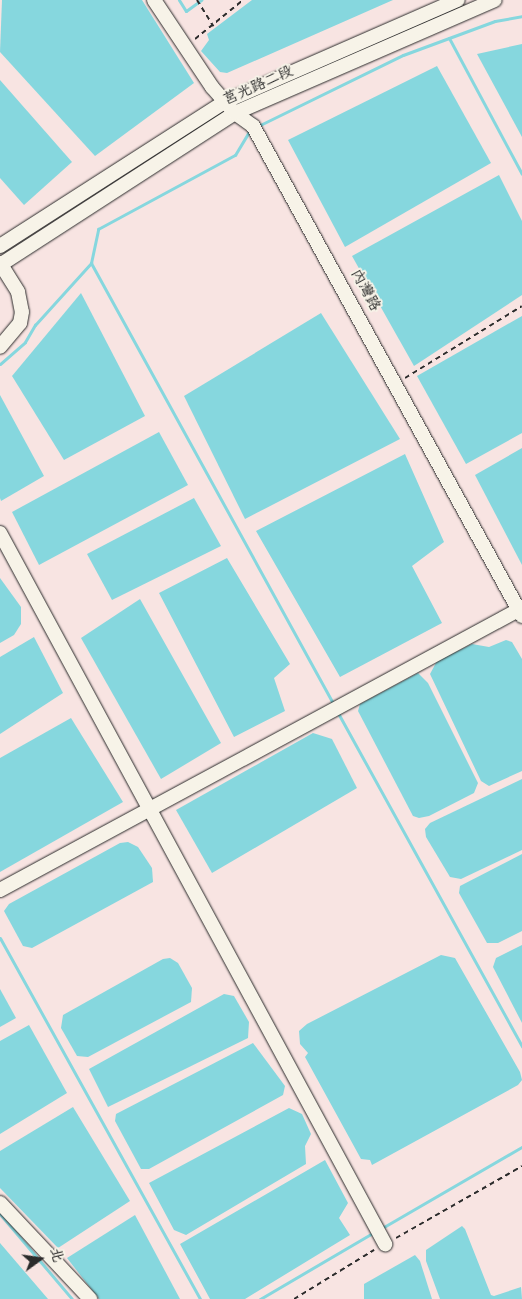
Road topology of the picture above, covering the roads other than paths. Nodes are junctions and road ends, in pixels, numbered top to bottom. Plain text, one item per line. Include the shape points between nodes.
1 (154, 0) edge
2 (458, 0) edge
3 (495, 0) edge
4 (435, 12) junction
5 (433, 29) junction
6 (224, 102) junction
7 (235, 112) junction
8 (0, 246) edge
9 (0, 264) edge
10 (0, 347) edge
11 (0, 533) edge
12 (521, 612) edge
13 (152, 811) junction
14 (0, 890) edge
15 (0, 1203) edge
16 (385, 1244) road end
17 (90, 1299) edge

1 - 6 street, 內灣路
2 - 4 street, 莒光路二段
3 - 5 street, 莒光路二段
4 - 5 street
4 - 6 street, 莒光路二段
5 - 7 street, 莒光路二段
6 - 7 street, 內灣路
6 - 8 street, 莒光路二段
7 - 9 street, 莒光路二段
7 - 12 street, 內灣路 via 253,126
9 - 10 street via 18,292 22,312 20,323
11 - 13 street
12 - 13 street
13 - 14 street
13 - 16 street
15 - 17 street

